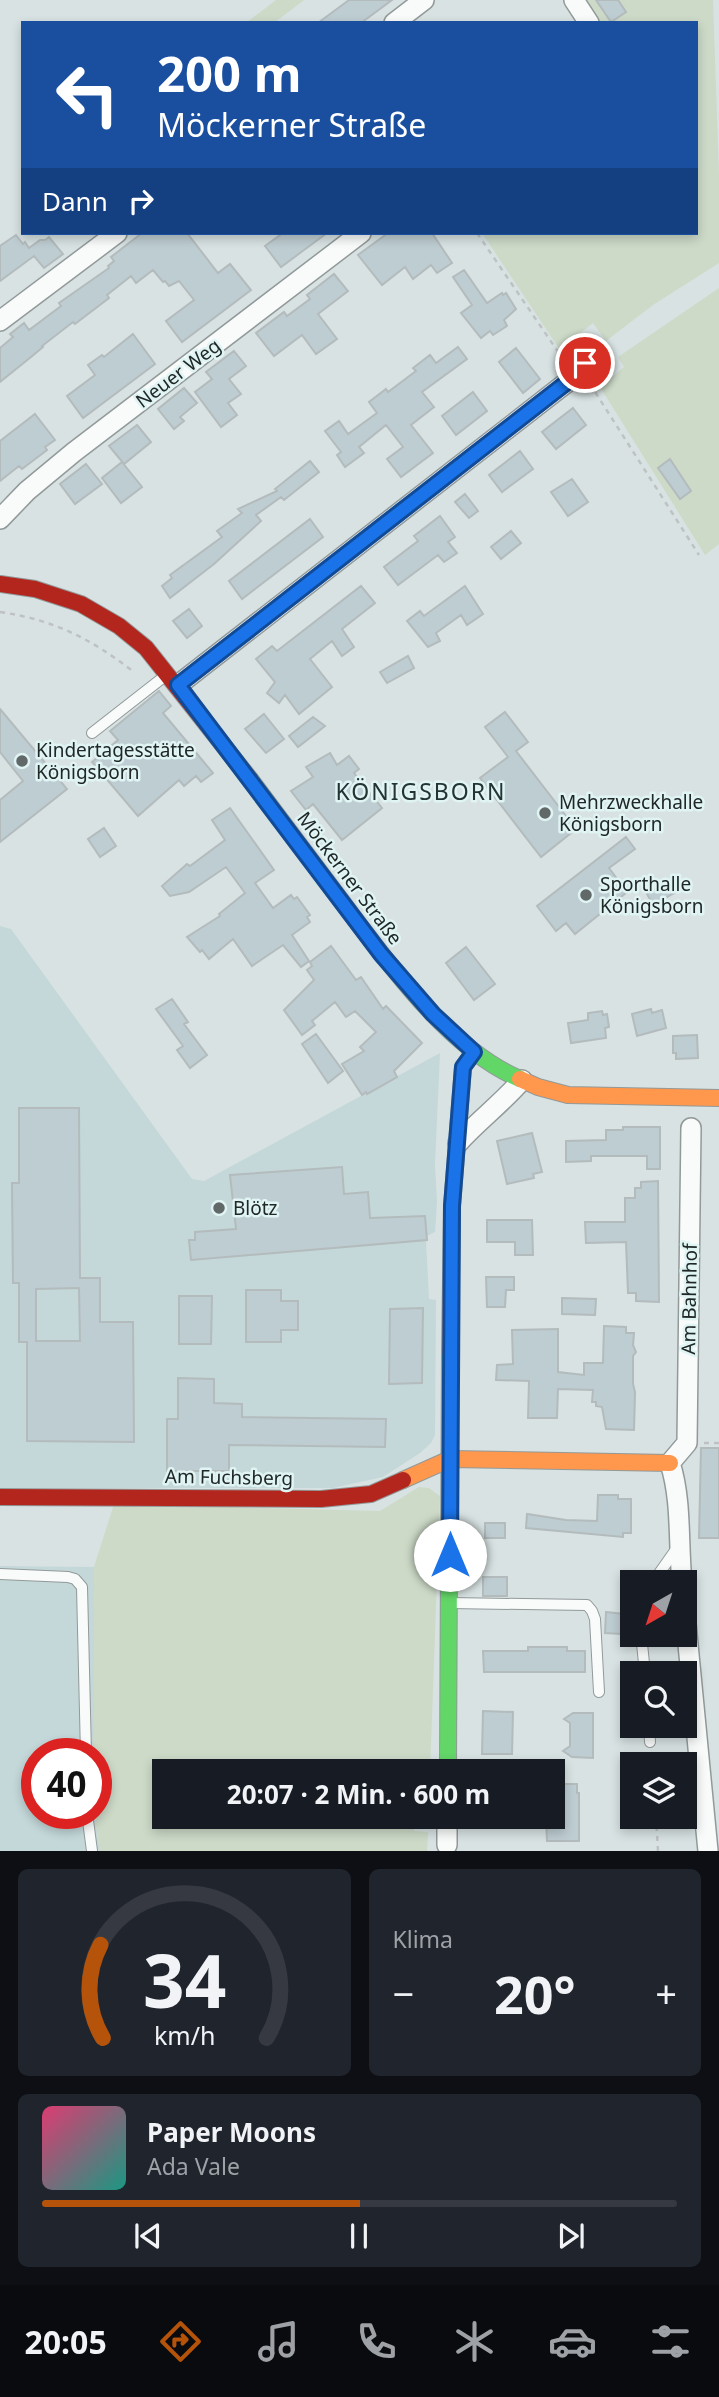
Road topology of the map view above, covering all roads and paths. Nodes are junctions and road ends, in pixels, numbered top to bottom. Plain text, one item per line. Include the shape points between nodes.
1 (424, 0) edge
2 (573, 0) edge
3 (397, 21) edge
4 (588, 21) edge
5 (114, 235) edge
6 (358, 235) edge
7 (478, 235) edge
8 (0, 321) edge
9 (591, 348) dead end
10 (577, 372) junction
11 (0, 519) edge
12 (699, 555) dead end
13 (0, 584) edge
14 (0, 612) edge
15 (173, 679) junction
16 (151, 685) junction
17 (92, 733) dead end
18 (474, 1052) junction
19 (522, 1080) junction
20 (719, 1098) edge
21 (691, 1128) dead end
22 (458, 1143) junction
23 (450, 1459) junction
24 (670, 1463) junction
25 (0, 1497) edge
26 (679, 1547) junction
27 (662, 1570) edge
28 (681, 1570) edge
29 (0, 1574) edge
30 (450, 1603) junction
31 (688, 1647) edge
32 (599, 1692) dead end
33 (86, 1738) edge
34 (650, 1738) edge
35 (650, 1742) dead end
36 (448, 1759) edge
37 (89, 1829) edge
38 (447, 1829) edge
39 (657, 1829) edge
40 (447, 1845) dead end
41 (92, 1851) edge
42 (658, 1851) edge
43 (708, 1851) edge

1 - 3 street
2 - 4 street
5 - 8 street
6 - 11 street, Neuer Weg via 74,452
7 - 10 path
9 - 10 street
10 - 12 path
10 - 15 street
13 - 15 street, Möckerner Straße via 48,593 96,612 146,648
14 - 16 path via 73,631
15 - 16 lane
15 - 18 street, Möckerner Straße via 381,954 433,1014
16 - 17 lane
18 - 19 street, Möckerner Straße
18 - 22 street via 463,1067
19 - 20 street, Möckerner Straße via 568,1095
19 - 22 street
21 - 24 street, Am Bahnhof via 687,1443
22 - 23 street via 452,1220
23 - 24 street
23 - 25 street, Am Fuchsberg via 392,1486 353,1497
23 - 30 street
24 - 26 street via 677,1492
26 - 27 lane
26 - 28 street
29 - 33 lane via 68,1577 82,1587
30 - 32 lane via 587,1605 595,1619
30 - 36 street
31 - 43 street
34 - 35 lane
37 - 41 lane
38 - 40 street
39 - 42 path

